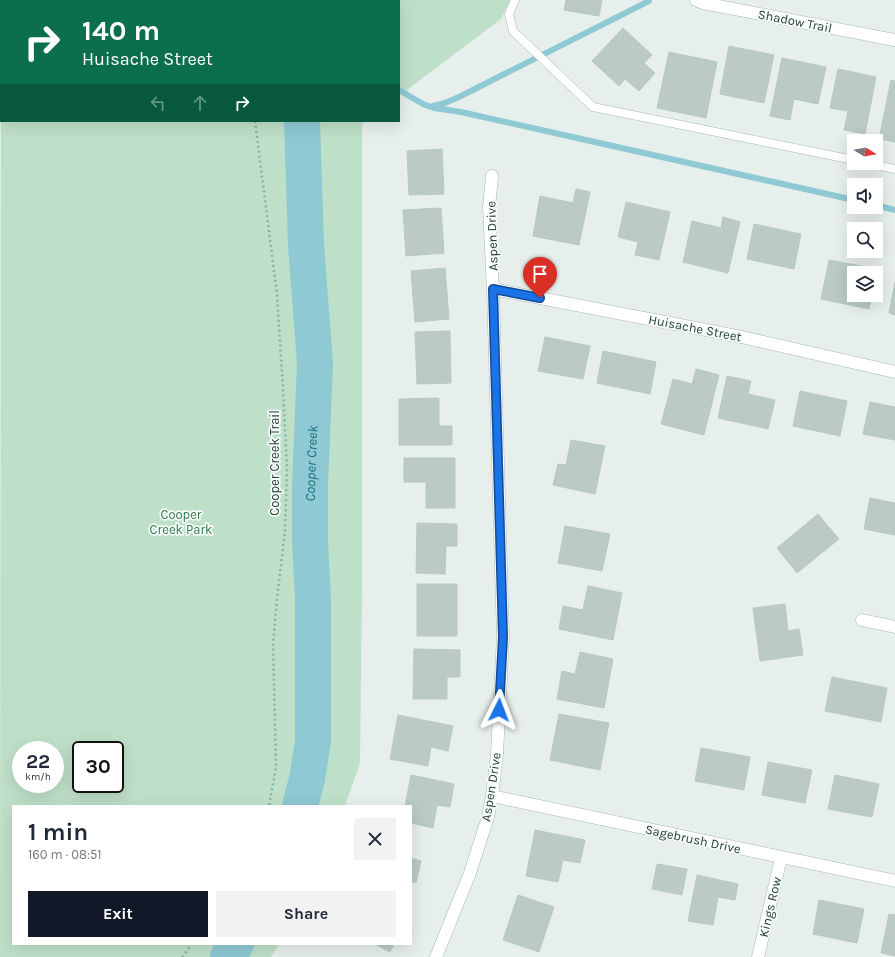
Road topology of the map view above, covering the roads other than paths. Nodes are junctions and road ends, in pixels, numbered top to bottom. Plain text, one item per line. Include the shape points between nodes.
1 (515, 0) edge
2 (696, 0) edge
3 (895, 40) edge
4 (847, 159) edge
5 (883, 166) edge
6 (895, 169) edge
7 (492, 176) dead end
8 (493, 289) junction
9 (895, 372) edge
10 (862, 620) dead end
11 (895, 627) edge
12 (492, 796) junction
13 (781, 858) junction
14 (895, 882) edge
15 (436, 957) edge
16 (758, 957) edge

1 - 4 lane via 509,14 513,31 593,107
2 - 3 street, Shadow Trail
5 - 6 lane
7 - 8 street, Aspen Drive via 489,206
8 - 9 street, Huisache Street via 742,337
8 - 12 street, Aspen Drive via 503,637 497,754
10 - 11 street
12 - 13 street, Sagebrush Drive
12 - 15 street, Aspen Drive via 488,818 470,873
13 - 14 street, Sagebrush Drive
13 - 16 street, Kings Row

